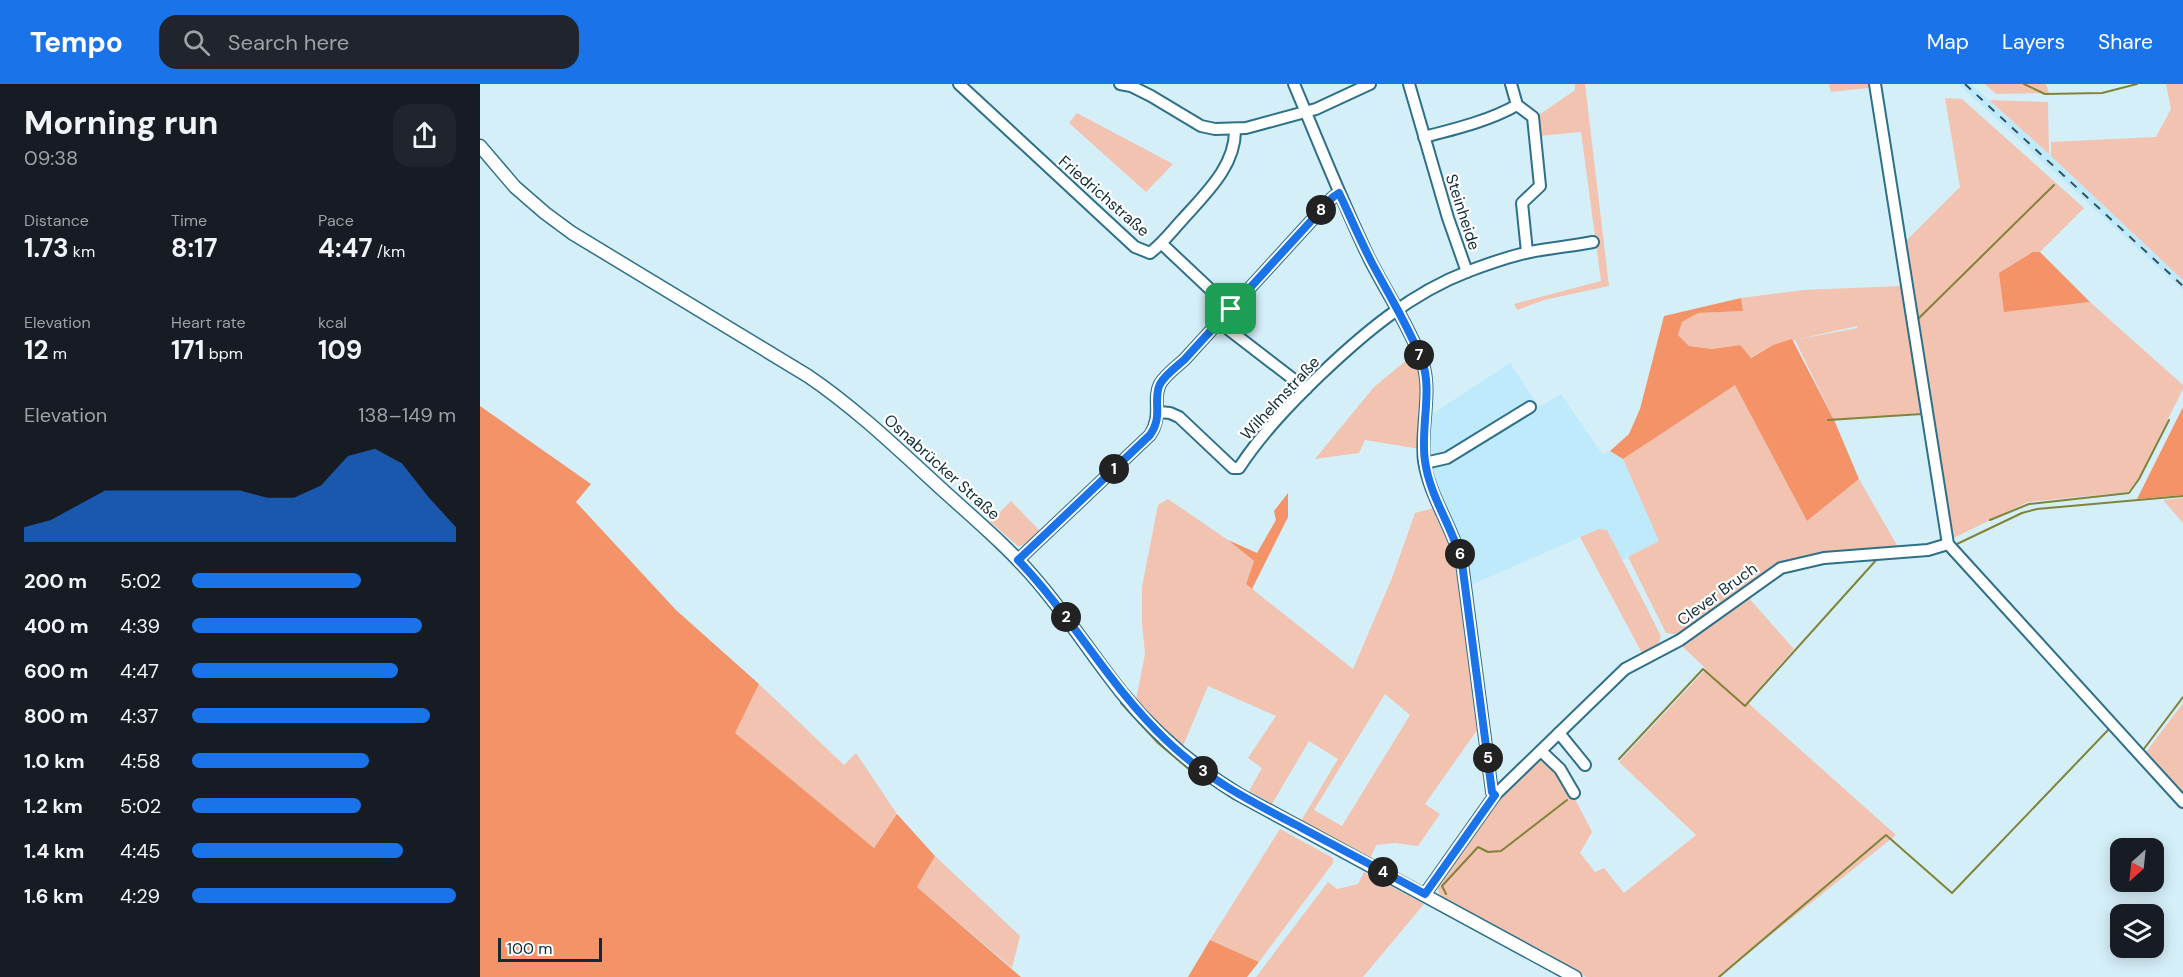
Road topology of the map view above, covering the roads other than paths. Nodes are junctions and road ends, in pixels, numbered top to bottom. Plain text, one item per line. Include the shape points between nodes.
1 (959, 84) edge
2 (1120, 84) edge
3 (1294, 84) edge
4 (1370, 84) edge
5 (1409, 84) edge
6 (1511, 84) edge
7 (1875, 88) edge
8 (1517, 105) junction
9 (1306, 112) junction
10 (1235, 129) junction
11 (1424, 137) junction
12 (480, 146) edge
13 (1339, 193) junction
14 (1593, 242) dead end
15 (1162, 244) junction
16 (1527, 252) junction
17 (1467, 272) junction
18 (1231, 309) junction
19 (1397, 309) junction
20 (1219, 322) junction
21 (1306, 389) junction
22 (1530, 407) dead end
23 (1159, 412) junction
24 (1425, 462) junction
25 (1948, 544) junction
26 (1018, 560) junction
27 (1558, 733) junction
28 (1541, 751) junction
29 (1586, 765) dead end
30 (1574, 793) dead end
31 (1495, 795) junction
32 (2183, 802) edge
33 (1425, 894) junction
34 (1575, 977) edge

1 - 15 street, Friedrichstraße via 1135,247 1150,253
2 - 10 street via 1151,96 1201,126
3 - 9 street
4 - 9 street
5 - 11 street, Steinheide
6 - 8 street
7 - 25 street
8 - 11 street
8 - 16 street via 1533,117 1540,186 1522,203
9 - 10 street
9 - 13 street
10 - 15 street via 1221,174
11 - 17 street, Steinheide
12 - 26 main road, Osnabrücker Straße via 515,187 559,223 847,403
13 - 18 street
13 - 19 street
14 - 16 street
15 - 18 street, Friedrichstraße
16 - 17 street
17 - 19 street, Steinheide
18 - 20 street
19 - 21 street, Wilhelmstraße via 1357,340
19 - 24 street via 1425,372
20 - 21 street
20 - 23 street via 1164,378 1159,386
21 - 23 street, Wilhelmstraße via 1262,435 1239,468 1233,468 1179,417
22 - 24 street via 1447,458
23 - 26 street via 1150,435
24 - 31 street via 1433,494 1462,563
25 - 27 street, Clever Bruch via 1928,550 1835,556 1781,568 1680,640 1621,672
25 - 32 street
26 - 33 main road, Osnabrücker Straße via 1123,694 1166,740 1219,782
27 - 28 street, Clever Bruch
27 - 29 street
28 - 30 street via 1560,770
28 - 31 street, Clever Bruch
31 - 33 street, Clever Bruch
33 - 34 main road, Osnabrücker Straße

